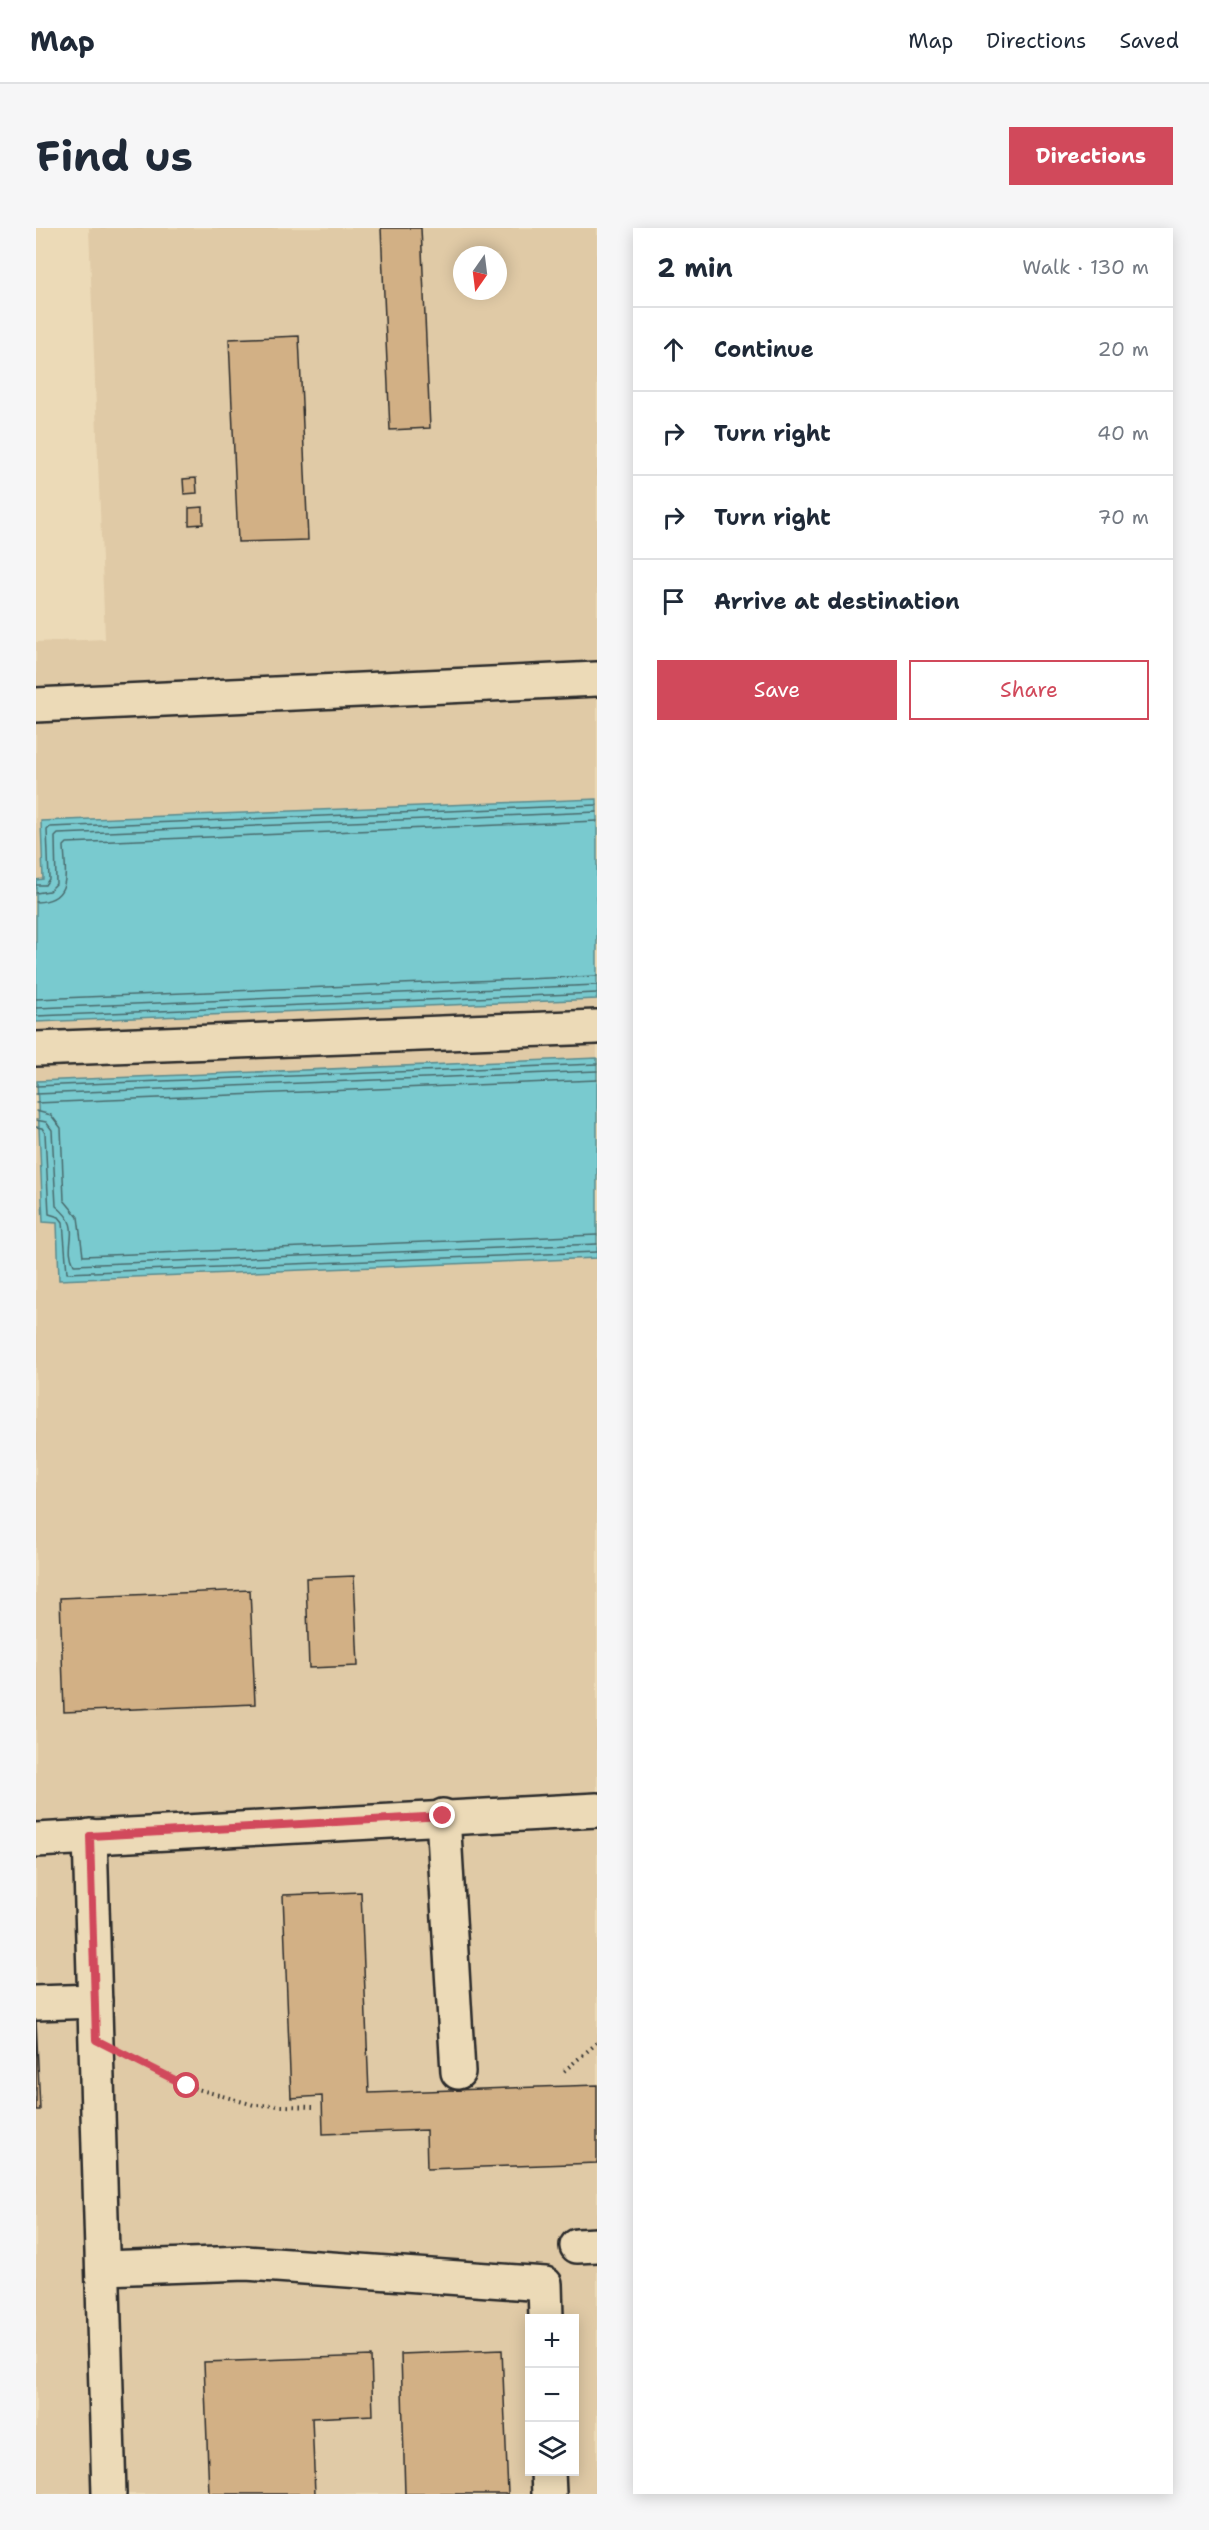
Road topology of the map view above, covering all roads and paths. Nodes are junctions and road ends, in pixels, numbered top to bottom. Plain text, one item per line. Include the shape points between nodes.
1 (597, 679) edge
2 (36, 705) edge
3 (597, 1027) edge
4 (36, 1049) edge
5 (597, 1810) edge
6 (443, 1816) junction
7 (90, 1836) junction
8 (36, 1840) edge
9 (95, 2001) junction
10 (36, 2004) edge
11 (96, 2040) junction
12 (597, 2043) edge
13 (564, 2071) dead end
14 (458, 2072) dead end
15 (314, 2107) dead end
16 (103, 2268) junction
17 (546, 2314) edge
18 (548, 2476) edge
19 (109, 2494) edge
20 (549, 2494) edge

1 - 2 lane
3 - 4 lane
5 - 6 lane
6 - 7 lane
6 - 14 lane
7 - 8 lane
7 - 9 lane
9 - 10 lane
9 - 11 lane
11 - 15 path via 187,2086 254,2105
11 - 16 lane
12 - 13 path
16 - 17 lane via 246,2263 545,2284
16 - 19 lane
18 - 20 lane

